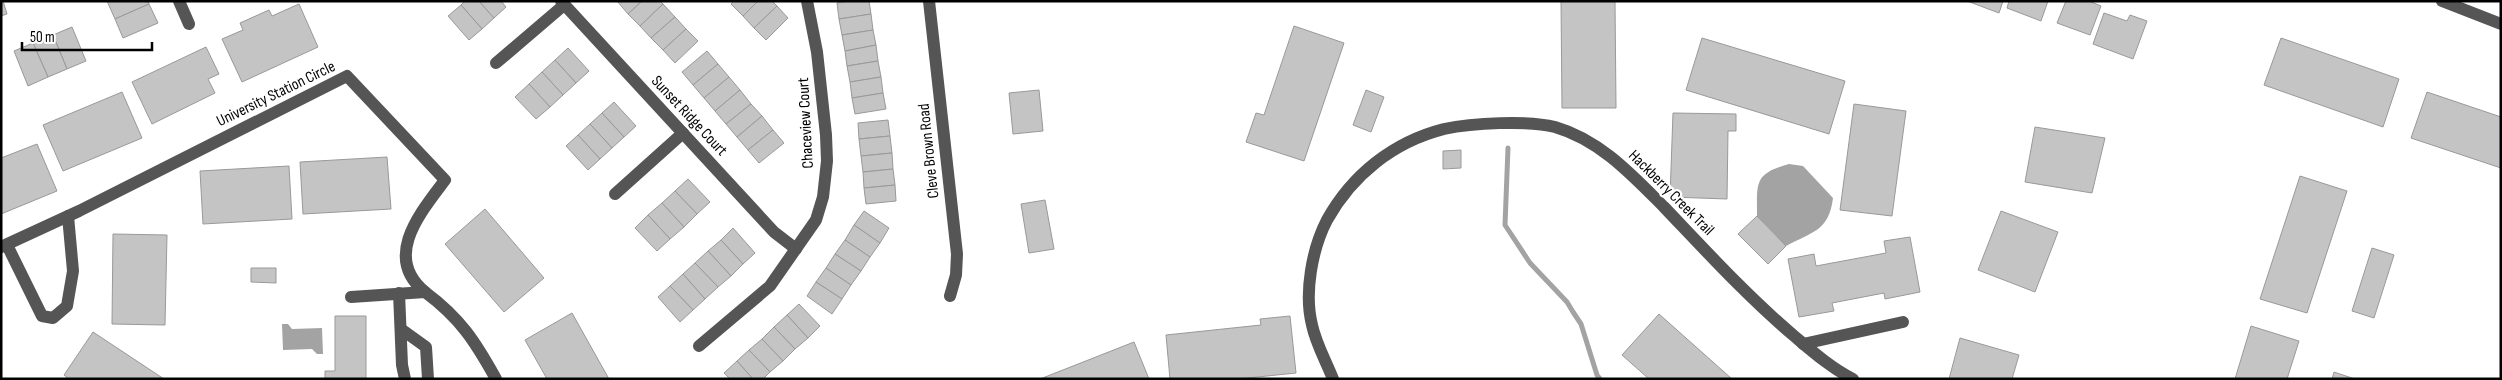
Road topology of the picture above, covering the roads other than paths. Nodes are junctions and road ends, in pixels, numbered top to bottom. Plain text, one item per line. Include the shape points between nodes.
1 (179, 1) edge
2 (808, 1) edge
3 (929, 1) edge
4 (2442, 1) edge
5 (563, 3) edge
6 (189, 24) dead end
7 (2501, 24) edge
8 (496, 63) dead end
9 (683, 133) junction
10 (615, 194) dead end
11 (68, 216) junction
12 (4, 246) edge
13 (796, 249) junction
14 (426, 292) junction
15 (400, 293) junction
16 (950, 296) dead end
17 (351, 297) dead end
18 (1903, 322) dead end
19 (401, 328) junction
20 (1802, 344) junction
21 (699, 346) dead end
22 (405, 379) edge
23 (428, 379) edge
24 (496, 379) edge
25 (1333, 379) edge
26 (1853, 379) edge

1 - 6 street
2 - 13 street, Chaceview Court via 817,52 827,161 823,197 816,220
3 - 16 street, Cleve Brown Road via 957,254
4 - 7 street
5 - 8 street
5 - 9 street, Sunset Ridge Court
9 - 10 street
9 - 13 street, Sunset Ridge Court via 774,232
11 - 12 street, University Station Circle
11 - 12 street via 73,271 67,306 53,318 42,316
11 - 14 street, University Station Circle via 347,76 445,180 415,221 406,242 408,268 416,284
13 - 21 street, Chaceview Court via 770,286
14 - 15 street
14 - 24 street, University Station Circle via 474,339
15 - 17 street
15 - 19 street
18 - 20 street
19 - 22 street
19 - 23 street via 426,347
20 - 25 street, Hackberry Creek Trail via 1768,314 1630,173 1604,152 1555,127 1529,123 1457,126 1422,136 1368,166 1340,198 1321,233 1314,256 1309,301 1312,324
20 - 26 street, Hackberry Creek Trail

